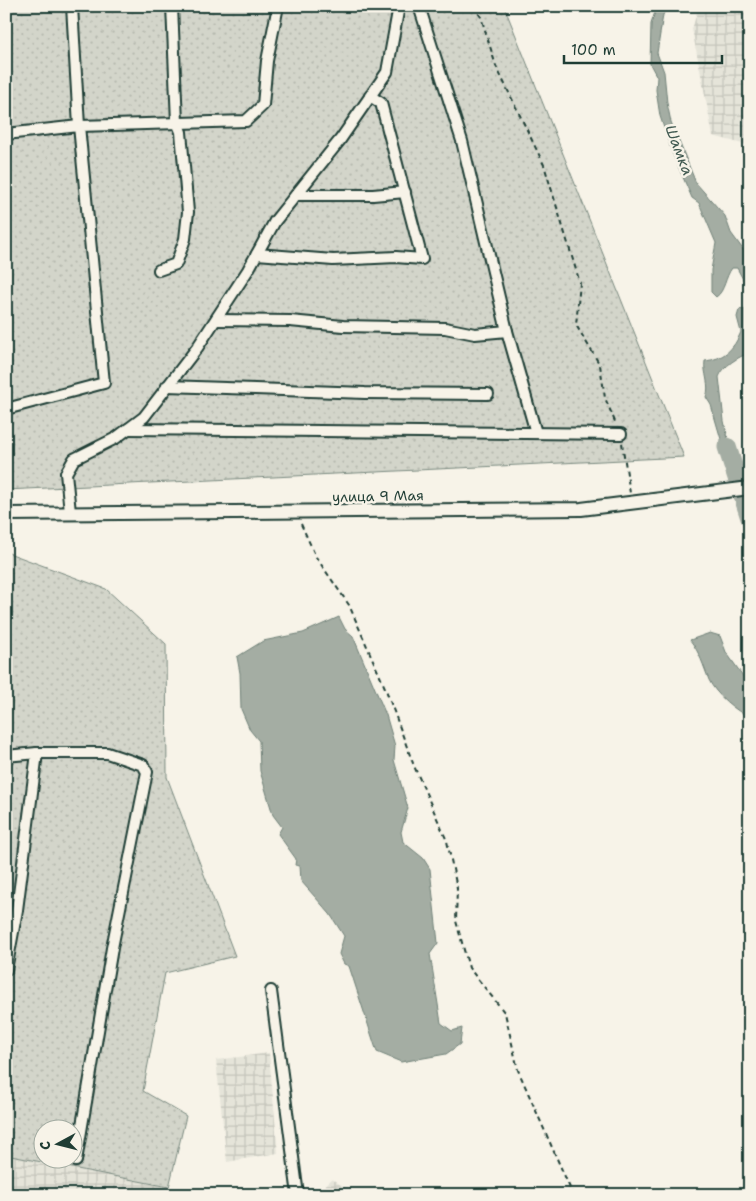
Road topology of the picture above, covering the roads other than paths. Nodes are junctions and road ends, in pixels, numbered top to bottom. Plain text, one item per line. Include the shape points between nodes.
1 (72, 6) edge
2 (172, 6) edge
3 (278, 6) edge
4 (399, 6) edge
5 (419, 6) edge
6 (370, 96) junction
7 (177, 122) junction
8 (79, 126) junction
9 (6, 134) edge
10 (405, 192) junction
11 (296, 195) junction
12 (257, 254) junction
13 (159, 270) dead end
14 (216, 320) junction
15 (507, 331) junction
16 (167, 386) junction
17 (488, 394) dead end
18 (6, 409) edge
19 (128, 429) junction
20 (536, 433) junction
21 (620, 434) road end
22 (750, 488) edge
23 (70, 512) junction
24 (6, 514) edge
25 (37, 753) junction
26 (6, 756) edge
27 (6, 970) edge
28 (271, 991) dead end
29 (82, 1126) edge
30 (298, 1195) edge

1 - 8 lane
2 - 7 lane
3 - 7 lane via 267,61 263,105 246,121
4 - 6 lane via 387,72
5 - 15 lane via 462,141
6 - 10 lane via 381,103
6 - 11 lane
7 - 8 lane
7 - 13 lane via 182,132 188,212 185,239 176,264
8 - 9 lane
8 - 18 lane via 104,383
10 - 11 lane
10 - 12 lane via 422,259 333,260
11 - 12 lane via 275,221
12 - 14 lane
14 - 15 lane via 445,328 475,334
14 - 16 lane
15 - 20 lane
16 - 17 lane
16 - 19 lane via 144,417
19 - 20 lane
19 - 23 lane via 74,459 66,473
20 - 21 lane
22 - 23 main road, улица 9 Мая via 580,509
23 - 24 main road, улица 9 Мая
25 - 26 lane
25 - 27 lane
25 - 29 lane via 107,753 143,765 147,772 112,948
28 - 30 lane

